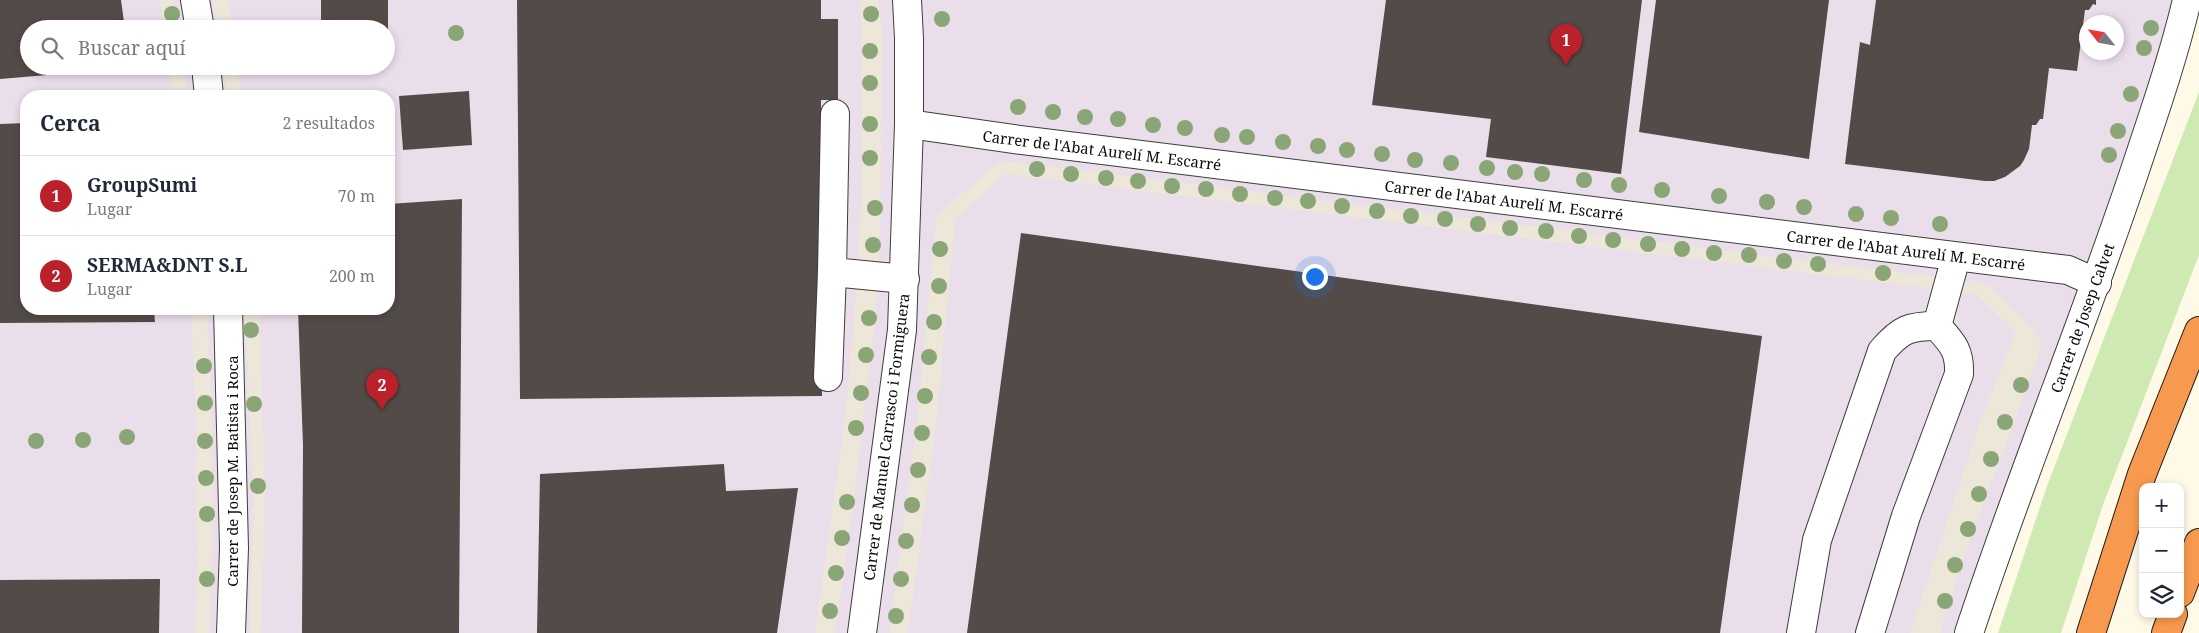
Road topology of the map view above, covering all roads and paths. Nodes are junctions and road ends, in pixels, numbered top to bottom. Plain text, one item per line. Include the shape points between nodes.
1 (195, 0) edge
2 (906, 0) edge
3 (2188, 0) edge
4 (198, 20) edge
5 (207, 75) edge
6 (208, 90) edge
7 (835, 114) dead end
8 (909, 124) junction
9 (1956, 257) junction
10 (832, 272) junction
11 (905, 279) junction
12 (2097, 282) junction
13 (228, 315) edge
14 (1937, 326) junction
15 (2199, 331) edge
16 (828, 376) dead end
17 (2199, 544) edge
18 (2184, 583) edge
19 (2172, 618) edge
20 (231, 633) edge
21 (862, 633) edge
22 (1801, 633) edge
23 (1870, 633) edge
24 (1969, 633) edge
25 (2091, 633) edge
26 (2166, 633) edge

1 - 4 street
2 - 8 street, Carrer de Manuel Carrasco i Formiguera
3 - 12 street, Carrer de Josep Calvet via 2177,43
5 - 6 street
7 - 10 street
8 - 9 street, Carrer de l'Abat Aurelí M. Escarré
8 - 11 street, Carrer de Manuel Carrasco i Formiguera
9 - 12 street, Carrer de l'Abat Aurelí M. Escarré via 2068,270
9 - 14 street
10 - 11 street
10 - 16 street
11 - 21 street, Carrer de Manuel Carrasco i Formiguera via 902,330
12 - 24 street, Carrer de Josep Calvet via 2003,529
13 - 20 street, Carrer de Josep M. Batista i Roca via 234,548
14 - 22 street via 1915,326 1897,334 1882,351 1818,540
14 - 23 street via 1960,358 1959,374 1906,516
15 - 25 highway via 2142,474
17 - 18 highway
19 - 26 highway

